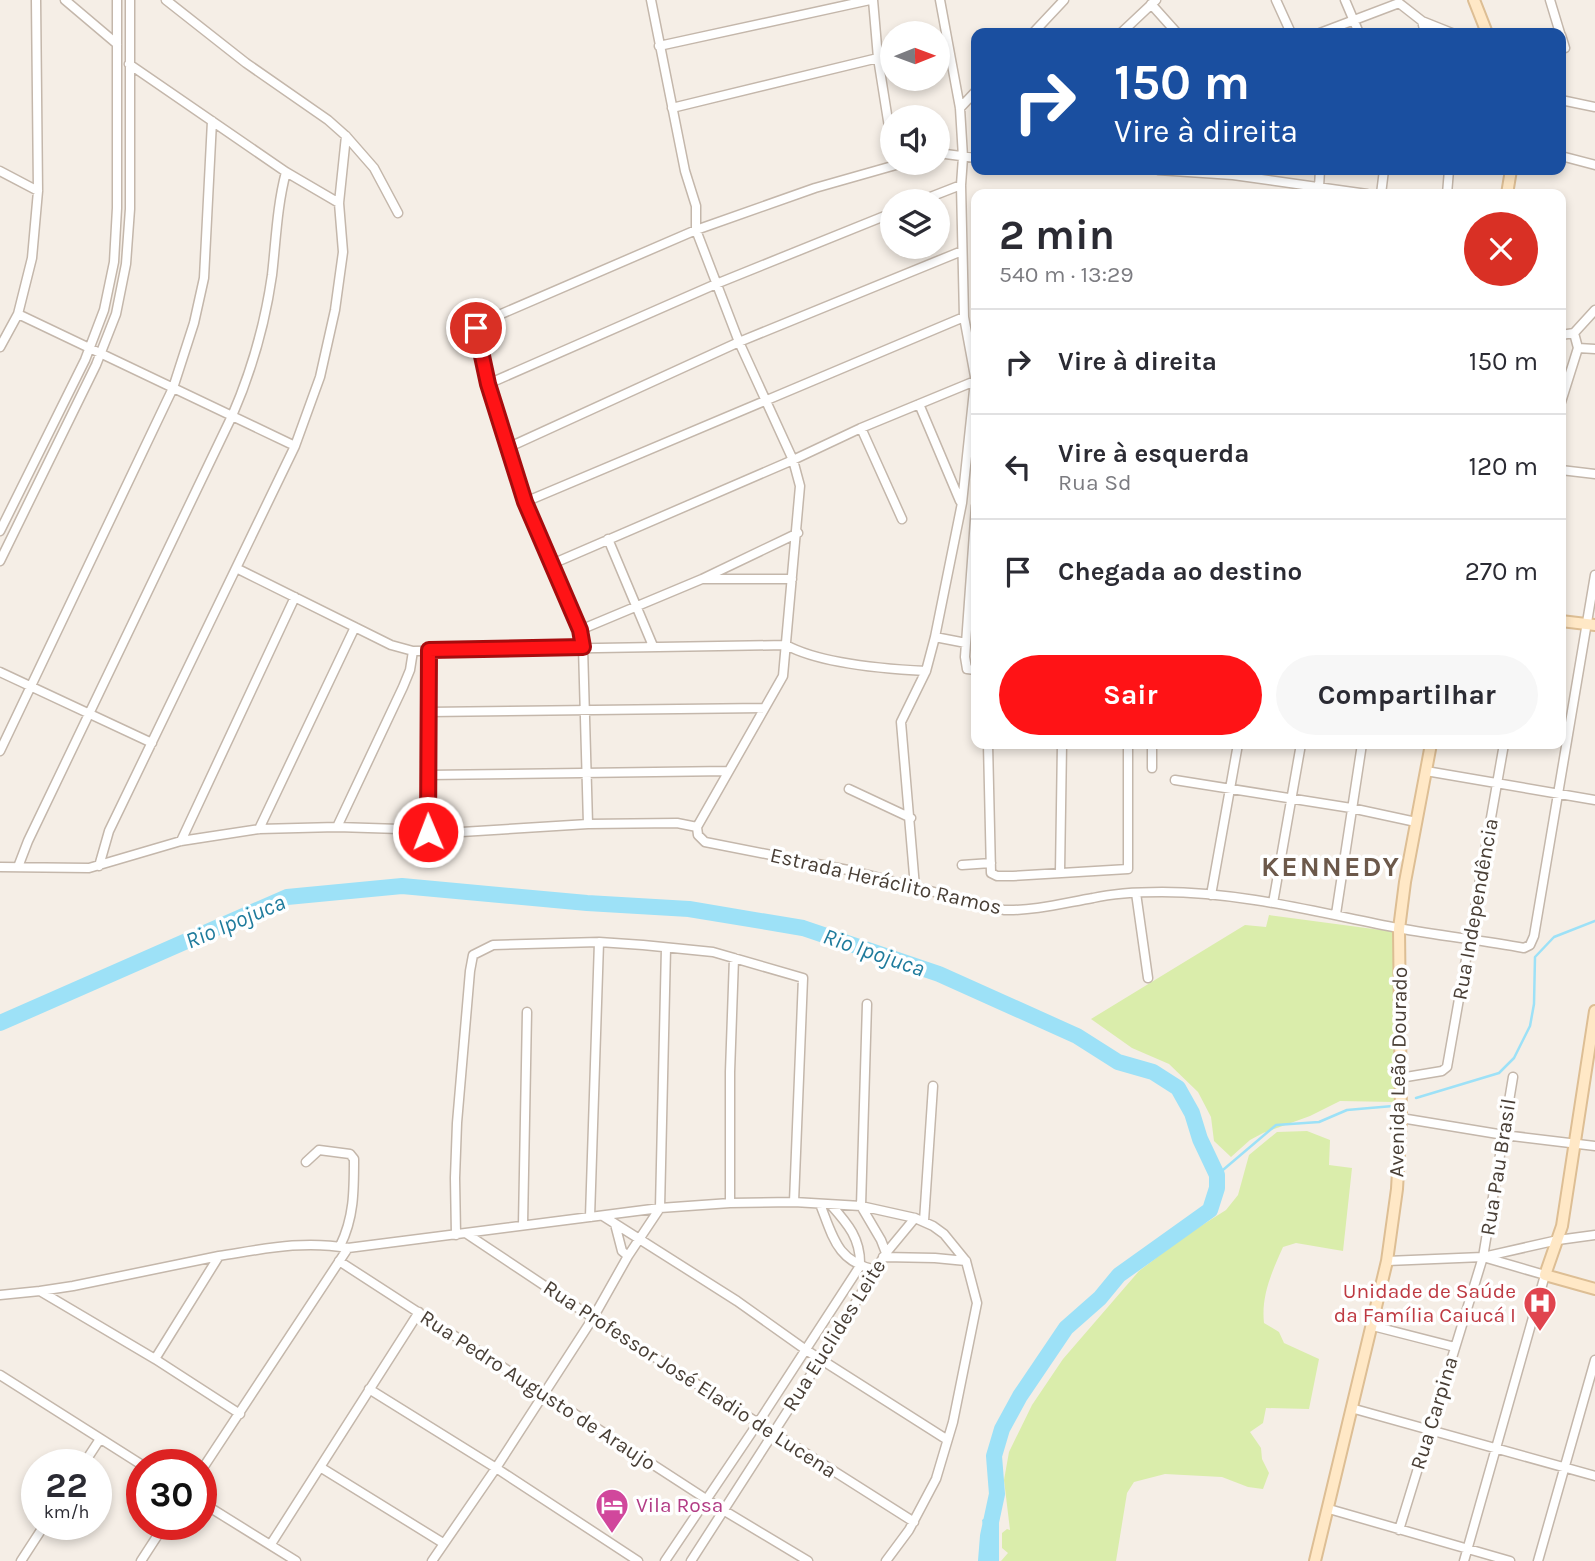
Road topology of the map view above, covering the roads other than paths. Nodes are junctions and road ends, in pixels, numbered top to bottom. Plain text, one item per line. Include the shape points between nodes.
1 (36, 0) edge
2 (65, 0) edge
3 (117, 0) edge
4 (130, 0) edge
5 (166, 0) edge
6 (651, 0) edge
7 (872, 0) edge
8 (940, 0) edge
9 (1064, 0) edge
10 (1276, 0) edge
11 (1345, 0) edge
12 (1474, 0) edge
13 (1550, 0) edge
14 (1402, 1) edge
15 (1154, 2) edge
16 (1354, 19) junction
17 (1422, 21) junction
18 (1038, 28) edge
19 (1126, 28) edge
20 (1173, 28) edge
21 (1289, 28) edge
22 (1332, 28) edge
23 (1357, 28) edge
24 (1424, 28) edge
25 (1440, 28) edge
26 (1485, 28) edge
27 (1559, 28) edge
28 (117, 44) junction
29 (659, 46) junction
30 (878, 58) junction
31 (129, 64) junction
32 (971, 96) edge
33 (1566, 101) edge
34 (885, 105) edge
35 (1595, 107) edge
36 (672, 108) junction
37 (960, 108) junction
38 (212, 121) junction
39 (346, 136) junction
40 (950, 155) edge
41 (963, 157) junction
42 (1566, 157) edge
43 (971, 158) edge
44 (1595, 165) edge
45 (880, 170) edge
46 (0, 171) edge
47 (286, 172) junction
48 (1254, 175) edge
49 (1320, 175) edge
50 (961, 185) junction
51 (1319, 187) junction
52 (950, 189) edge
53 (1333, 189) edge
54 (38, 191) junction
55 (339, 203) junction
56 (117, 208) junction
57 (130, 209) junction
58 (398, 213) dead end
59 (880, 218) edge
60 (696, 230) junction
61 (962, 251) junction
62 (716, 284) junction
63 (1595, 310) edge
64 (18, 314) junction
65 (964, 317) junction
66 (1574, 333) junction
67 (1566, 334) edge
68 (739, 342) junction
69 (0, 345) edge
70 (90, 348) junction
71 (1578, 348) junction
72 (1595, 349) edge
73 (101, 353) junction
74 (971, 355) edge
75 (488, 384) junction
76 (971, 384) edge
77 (1566, 386) edge
78 (173, 388) junction
79 (764, 400) junction
80 (919, 404) junction
81 (232, 416) junction
82 (971, 425) edge
83 (861, 428) junction
84 (295, 446) junction
85 (507, 448) junction
86 (793, 460) junction
87 (1566, 471) edge
88 (1595, 474) edge
89 (525, 502) junction
90 (962, 503) junction
91 (902, 519) dead end
92 (0, 531) edge
93 (798, 533) junction
94 (608, 539) junction
95 (0, 561) edge
96 (552, 564) junction
97 (236, 568) junction
98 (1595, 575) edge
99 (702, 579) junction
100 (792, 579) junction
101 (971, 584) edge
102 (295, 597) junction
103 (636, 606) junction
104 (1566, 622) edge
105 (1591, 624) edge
106 (355, 627) junction
107 (580, 630) junction
108 (935, 637) junction
109 (966, 643) junction
110 (786, 645) junction
111 (653, 646) junction
112 (583, 647) junction
113 (429, 650) junction
114 (413, 651) junction
115 (971, 669) edge
116 (926, 671) junction
117 (0, 672) edge
118 (29, 686) junction
119 (764, 708) junction
120 (584, 711) junction
121 (428, 712) junction
122 (89, 714) junction
123 (152, 743) junction
124 (988, 749) edge
125 (1062, 749) edge
126 (1128, 749) edge
127 (1152, 749) edge
128 (1237, 749) edge
129 (1300, 749) edge
130 (1361, 749) edge
131 (1430, 749) edge
132 (1503, 749) edge
133 (0, 751) edge
134 (1152, 768) dead end
135 (728, 771) junction
136 (1426, 771) junction
137 (586, 772) junction
138 (427, 775) junction
139 (1175, 780) dead end
140 (1498, 782) junction
141 (1231, 788) junction
142 (849, 789) dead end
143 (1560, 792) junction
144 (1292, 798) junction
145 (1595, 800) edge
146 (1351, 808) junction
147 (911, 818) junction
148 (1416, 822) junction
149 (588, 824) junction
150 (337, 827) junction
151 (697, 827) junction
152 (400, 828) dead end
153 (259, 829) junction
154 (181, 841) junction
155 (991, 863) junction
156 (962, 865) dead end
157 (99, 866) junction
158 (0, 867) edge
159 (18, 867) junction
160 (1060, 872) junction
161 (915, 887) junction
162 (1136, 893) junction
163 (1211, 895) junction
164 (1273, 903) junction
165 (1335, 914) junction
166 (1399, 929) junction
167 (1469, 938) junction
168 (598, 943) junction
169 (666, 948) junction
170 (734, 958) junction
171 (1148, 978) dead end
172 (867, 1004) dead end
173 (1595, 1011) edge
174 (527, 1012) dead end
175 (1591, 1071) edge
176 (1513, 1077) dead end
177 (1400, 1078) junction
178 (933, 1086) dead end
179 (1401, 1118) junction
180 (1503, 1135) junction
181 (1575, 1144) junction
182 (1595, 1146) edge
183 (306, 1162) dead end
184 (794, 1202) junction
185 (730, 1203) junction
186 (820, 1204) junction
187 (831, 1205) junction
188 (861, 1206) junction
189 (660, 1208) junction
190 (603, 1216) junction
191 (590, 1217) junction
192 (920, 1219) junction
193 (615, 1224) junction
194 (523, 1225) junction
195 (467, 1234) junction
196 (456, 1235) junction
197 (1595, 1235) edge
198 (641, 1240) junction
199 (1558, 1240) junction
200 (344, 1247) junction
201 (885, 1255) junction
202 (219, 1256) junction
203 (628, 1256) junction
204 (1483, 1256) junction
205 (340, 1261) junction
206 (966, 1261) junction
207 (1387, 1261) junction
208 (860, 1266) junction
209 (876, 1270) junction
210 (1545, 1275) junction
211 (1595, 1289) edge
212 (40, 1291) junction
213 (0, 1295) edge
214 (418, 1312) junction
215 (593, 1318) junction
216 (1373, 1326) junction
217 (1455, 1347) junction
218 (806, 1350) junction
219 (155, 1359) junction
220 (821, 1359) junction
221 (1595, 1360) edge
222 (0, 1374) edge
223 (369, 1389) junction
224 (544, 1393) junction
225 (1352, 1408) junction
226 (240, 1414) junction
227 (758, 1423) junction
228 (1429, 1430) junction
229 (773, 1433) junction
230 (100, 1439) junction
231 (946, 1439) junction
232 (1497, 1448) junction
233 (93, 1449) edge
234 (216, 1449) edge
235 (126, 1455) edge
236 (320, 1467) junction
237 (496, 1468) junction
238 (1564, 1468) junction
239 (1595, 1476) edge
240 (708, 1500) junction
241 (723, 1510) junction
242 (1329, 1510) junction
243 (217, 1512) edge
244 (914, 1521) junction
245 (1399, 1530) junction
246 (35, 1540) edge
247 (155, 1540) edge
248 (443, 1543) junction
249 (271, 1544) junction
250 (1467, 1550) junction
251 (21, 1561) edge
252 (141, 1561) edge
253 (296, 1561) edge
254 (432, 1561) edge
255 (638, 1561) edge
256 (665, 1561) edge
257 (691, 1561) edge
258 (808, 1561) edge
259 (886, 1561) edge
260 (1315, 1561) edge
261 (1464, 1561) edge
262 (1510, 1561) edge
263 (1538, 1561) edge

1 - 54 street
2 - 28 street
3 - 28 street
4 - 31 street
5 - 39 street
6 - 29 street
7 - 29 street
7 - 30 street
8 - 37 street
9 - 18 street
10 - 21 street
11 - 16 street
12 - 26 main road
13 - 27 street
14 - 16 street
14 - 17 street
15 - 19 street
15 - 20 street
16 - 22 street
16 - 23 street
17 - 24 street
17 - 25 street
28 - 56 street
29 - 36 street
30 - 34 street
30 - 36 street
31 - 38 street
31 - 57 street
32 - 37 street
33 - 35 street
36 - 60 street via 696,206
37 - 41 street
38 - 47 street
38 - 78 street via 204,278
39 - 55 street
39 - 58 street via 374,168
40 - 41 street
41 - 43 street
41 - 50 street
42 - 44 street
45 - 60 street
46 - 54 street
47 - 55 street
47 - 81 street via 262,328
48 - 51 street
49 - 51 street
50 - 52 street
50 - 61 street
51 - 53 street
54 - 64 street via 32,258
55 - 84 street via 343,252 335,310 320,377
56 - 57 street
56 - 70 street via 110,286
57 - 73 street via 122,288
59 - 62 street
60 - 62 street
60 - 75 street via 478,324 475,333
61 - 65 street
61 - 68 street
62 - 68 street
62 - 75 street
63 - 66 street
64 - 69 street
64 - 70 street
65 - 74 street
65 - 79 street
66 - 67 street
66 - 71 street
68 - 79 street
68 - 85 street
70 - 73 street
70 - 92 street
71 - 72 street
71 - 77 street
73 - 78 street
73 - 95 street
75 - 85 street
76 - 80 street
78 - 81 street
78 - 118 street
79 - 86 street
79 - 89 street
80 - 83 street
80 - 90 street
81 - 84 street
81 - 122 street
82 - 90 street
83 - 86 street
83 - 91 street
84 - 97 street
85 - 89 street
86 - 93 street via 800,486
86 - 94 street
87 - 88 street
89 - 96 street
90 - 108 street
93 - 99 street
93 - 100 street
94 - 96 street
94 - 103 street
96 - 107 street
97 - 102 street
97 - 123 street
98 - 105 street
99 - 100 street
99 - 103 street
100 - 110 street
101 - 109 street
102 - 106 street
102 - 154 street
103 - 107 street
103 - 111 street
104 - 105 main road
105 - 143 street
106 - 114 street
106 - 153 street
107 - 112 street
108 - 109 street
108 - 116 street
109 - 115 street via 965,666
110 - 111 street
110 - 116 street via 812,655
110 - 119 street via 783,676
111 - 112 street
112 - 113 street
112 - 120 street
113 - 114 street
113 - 121 street
114 - 150 street via 406,678
116 - 147 street via 901,722
117 - 118 street
118 - 122 street
118 - 133 street
119 - 120 street
119 - 135 street
120 - 121 street
120 - 137 street
121 - 138 street
122 - 123 street
122 - 159 street
123 - 157 street via 109,831
124 - 155 street
125 - 160 street
126 - 160 street via 1128,869
127 - 134 street
128 - 141 street
129 - 144 street
130 - 146 street
131 - 136 main road, Avenida Leão Dourado
132 - 140 street, Rua Independência
135 - 137 street
135 - 151 street
136 - 140 street
136 - 148 main road, Avenida Leão Dourado
137 - 138 street
137 - 149 street
138 - 149 street via 429,834
139 - 141 street
140 - 143 street
140 - 167 street, Rua Independência
141 - 144 street
141 - 163 street
142 - 147 street
143 - 145 street
143 - 167 street, Estrada Heráclito Ramos via 1530,946
144 - 146 street
144 - 164 street
146 - 148 street
146 - 165 street
147 - 161 street
148 - 166 main road, Avenida Leão Dourado
149 - 151 street
150 - 152 street
150 - 153 street
151 - 161 street, Estrada Heráclito Ramos via 705,842
153 - 154 street
154 - 157 street
155 - 156 street
155 - 160 street via 991,873 997,876
157 - 159 street
158 - 159 street
161 - 162 street, Estrada Heráclito Ramos via 1004,910
162 - 163 street, Estrada Heráclito Ramos
162 - 171 street
163 - 164 street, Estrada Heráclito Ramos
164 - 165 street, Estrada Heráclito Ramos
165 - 166 street, Estrada Heráclito Ramos
166 - 167 street, Estrada Heráclito Ramos
166 - 177 main road, Avenida Leão Dourado
167 - 177 street, Rua Independência via 1447,1067 1442,1072
168 - 169 street
168 - 191 street
168 - 196 street via 493,945 473,955 457,1123
169 - 170 street
169 - 189 street
170 - 184 street via 803,978
170 - 185 street
172 - 188 street
173 - 175 main road
174 - 194 street
175 - 181 main road
176 - 180 street, Rua Pau Brasil
177 - 179 main road, Avenida Leão Dourado
178 - 192 street
179 - 180 street
179 - 207 main road, Avenida Leão Dourado
180 - 181 street
180 - 204 street, Rua Pau Brasil
181 - 182 street
181 - 199 main road
183 - 200 street via 319,1150 350,1153 354,1159 353,1209
184 - 185 street
184 - 186 street
185 - 189 street
186 - 187 street
186 - 208 street via 837,1247
187 - 188 street
187 - 208 street, Rua Euclides Leite via 856,1237
188 - 192 street
188 - 201 street, Rua Euclides Leite
189 - 190 street
189 - 198 street
190 - 191 street
190 - 193 street
191 - 194 street
192 - 201 street
192 - 206 street via 944,1234
193 - 198 street
193 - 203 street via 622,1251
194 - 195 street
195 - 196 street
195 - 215 street, Rua Professor José Eladio de Lucena
196 - 200 street
197 - 199 street
198 - 203 street
198 - 218 street
199 - 204 street
199 - 210 main road
200 - 202 street via 302,1243
200 - 205 street
201 - 206 street
201 - 209 street, Rua Euclides Leite
202 - 212 street
202 - 219 street
203 - 215 street
204 - 207 street
204 - 210 street
204 - 217 street, Rua Carpina
205 - 214 street, Rua Pedro Augusto de Araujo
205 - 226 street
206 - 231 street via 977,1303
207 - 216 main road, Avenida Leão Dourado
208 - 209 street
208 - 218 street, Rua Euclides Leite
209 - 220 street, Rua Euclides Leite
210 - 211 main road
210 - 232 street
212 - 213 street
212 - 219 street
214 - 223 street
214 - 224 street, Rua Pedro Augusto de Araujo
215 - 224 street
215 - 227 street, Rua Professor José Eladio de Lucena
216 - 217 street
216 - 225 main road, Avenida Leão Dourado
217 - 228 street, Rua Carpina
218 - 220 street
218 - 227 street, Rua Euclides Leite
219 - 226 street
220 - 229 street, Rua Euclides Leite
220 - 231 street
221 - 238 street
222 - 230 street
223 - 236 street
223 - 237 street
224 - 237 street
224 - 240 street, Rua Pedro Augusto de Araujo
225 - 228 street
225 - 242 main road, Avenida Leão Dourado
226 - 234 street
227 - 229 street, Rua Professor José Eladio de Lucena
227 - 240 street, Rua Euclides Leite
228 - 232 street
228 - 245 street, Rua Carpina
229 - 241 street, Rua Euclides Leite
229 - 244 street, Rua Professor José Eladio de Lucena
230 - 233 street
230 - 235 street
231 - 244 street via 936,1479
232 - 238 street
232 - 250 street
236 - 248 street
236 - 249 street
237 - 248 street
237 - 255 street
238 - 239 street
238 - 263 street
240 - 241 street, Rua Pedro Augusto de Araujo
240 - 256 street, Rua Euclides Leite
241 - 257 street, Rua Euclides Leite
241 - 258 street, Rua Pedro Augusto de Araujo
242 - 245 street
242 - 260 main road, Avenida Leão Dourado
243 - 249 street
244 - 259 street
245 - 250 street
246 - 251 street
247 - 252 street
248 - 254 street
249 - 253 street
250 - 261 street
250 - 262 street

